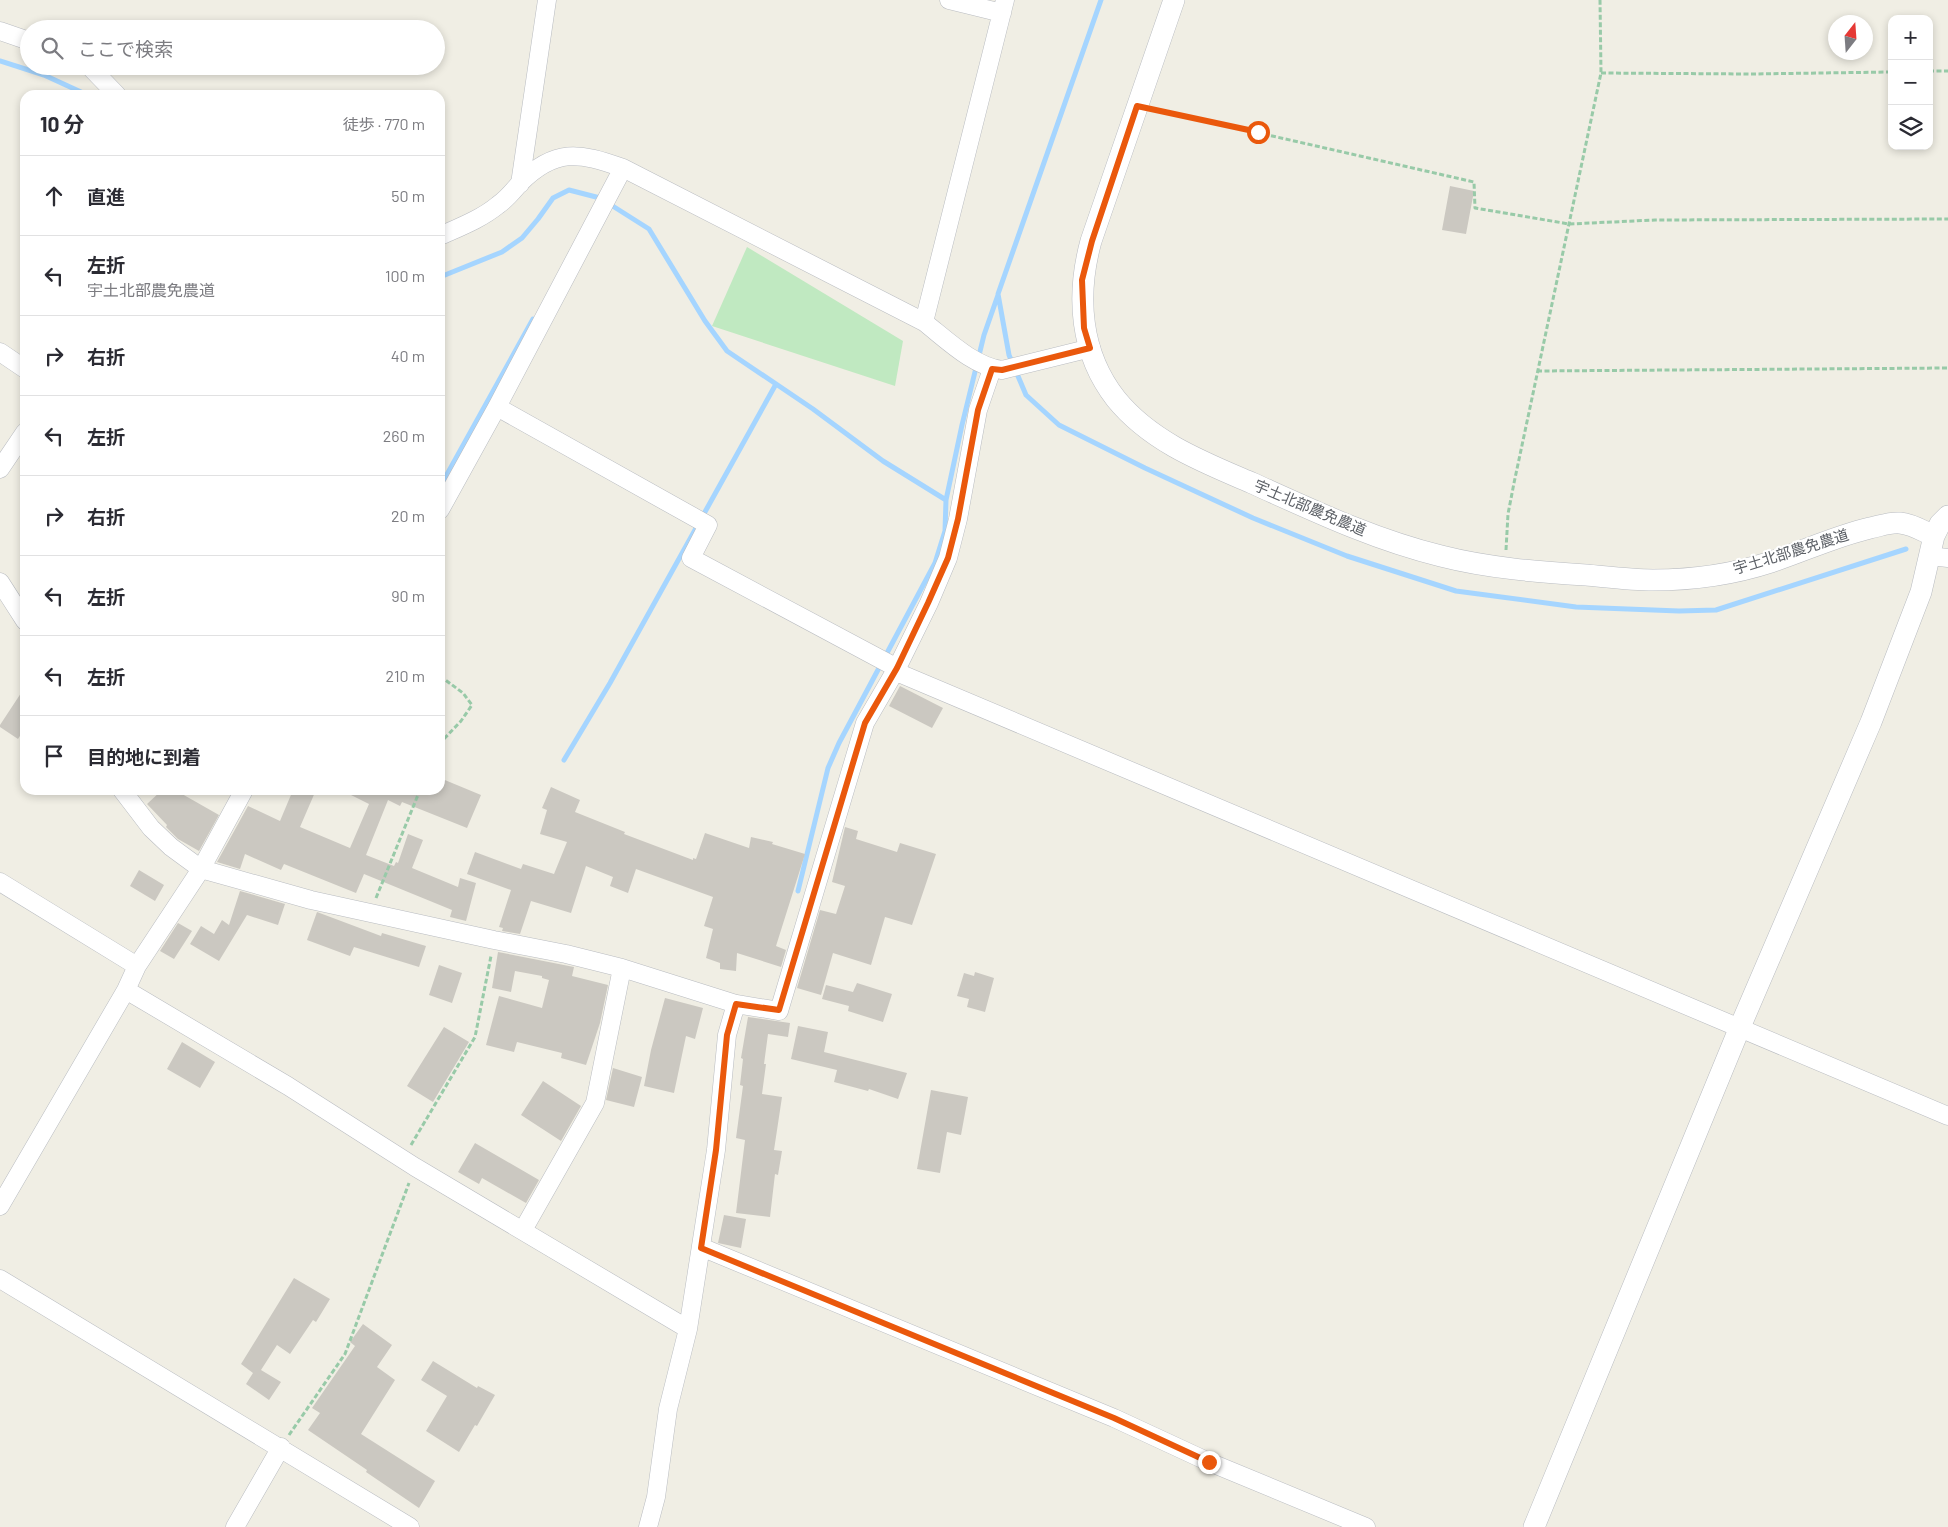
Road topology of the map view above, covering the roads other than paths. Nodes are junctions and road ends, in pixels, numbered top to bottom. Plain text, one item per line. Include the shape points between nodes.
1 (547, 0) edge
2 (949, 0) edge
3 (1174, 0) edge
4 (1003, 6) edge
5 (0, 31) edge
6 (20, 38) edge
7 (98, 75) edge
8 (112, 90) edge
9 (622, 168) junction
10 (520, 184) junction
11 (445, 234) edge
12 (924, 322) junction
13 (1090, 348) junction
14 (0, 352) edge
15 (20, 366) edge
16 (992, 369) junction
17 (497, 407) junction
18 (20, 439) edge
19 (0, 469) edge
20 (445, 501) edge
21 (1948, 516) edge
22 (1937, 550) edge
23 (0, 582) edge
24 (20, 613) edge
25 (896, 669) junction
26 (126, 795) edge
27 (241, 795) edge
28 (201, 869) junction
29 (0, 882) edge
30 (137, 966) junction
31 (622, 968) junction
32 (126, 990) junction
33 (736, 1004) junction
34 (1740, 1027) junction
35 (1948, 1116) edge
36 (0, 1206) edge
37 (522, 1230) junction
38 (701, 1248) junction
39 (0, 1279) edge
40 (688, 1329) junction
41 (281, 1447) junction
42 (235, 1527) edge
43 (410, 1527) edge
44 (648, 1527) edge
45 (1366, 1527) edge
46 (1534, 1527) edge

1 - 10 street
2 - 4 street
3 - 13 street, 宇土北部農免農道 via 1084,273 1084,328
4 - 12 street
5 - 6 street
7 - 8 street
9 - 10 street via 594,157 562,157 548,162
9 - 12 street
9 - 17 street
10 - 11 street via 498,206
12 - 16 street
13 - 16 street via 1002,370
13 - 22 street, 宇土北部農免農道 via 1097,367 1117,399 1129,413 1172,447 1348,526 1441,556 1571,574 1653,580 1700,577 1770,562 1832,539 1891,523 1912,526
14 - 15 street
16 - 25 street via 978,410 948,558
17 - 20 street
17 - 25 street via 708,525 691,558
18 - 19 street
21 - 22 street via 1940,524
22 - 34 street via 1871,722
23 - 24 street
25 - 33 street via 865,723 779,1010
25 - 34 street
26 - 28 street via 151,828
27 - 28 street
28 - 30 street
28 - 31 street via 311,900
29 - 30 street
30 - 32 street
31 - 33 street
31 - 37 street via 595,1103
32 - 36 street
32 - 37 street
33 - 38 street via 727,1035 716,1150
34 - 35 street
34 - 46 street
37 - 40 street
38 - 40 street
38 - 45 street via 1114,1418 1209,1462
39 - 41 street
40 - 44 street via 668,1409 656,1497
41 - 42 street
41 - 43 street

